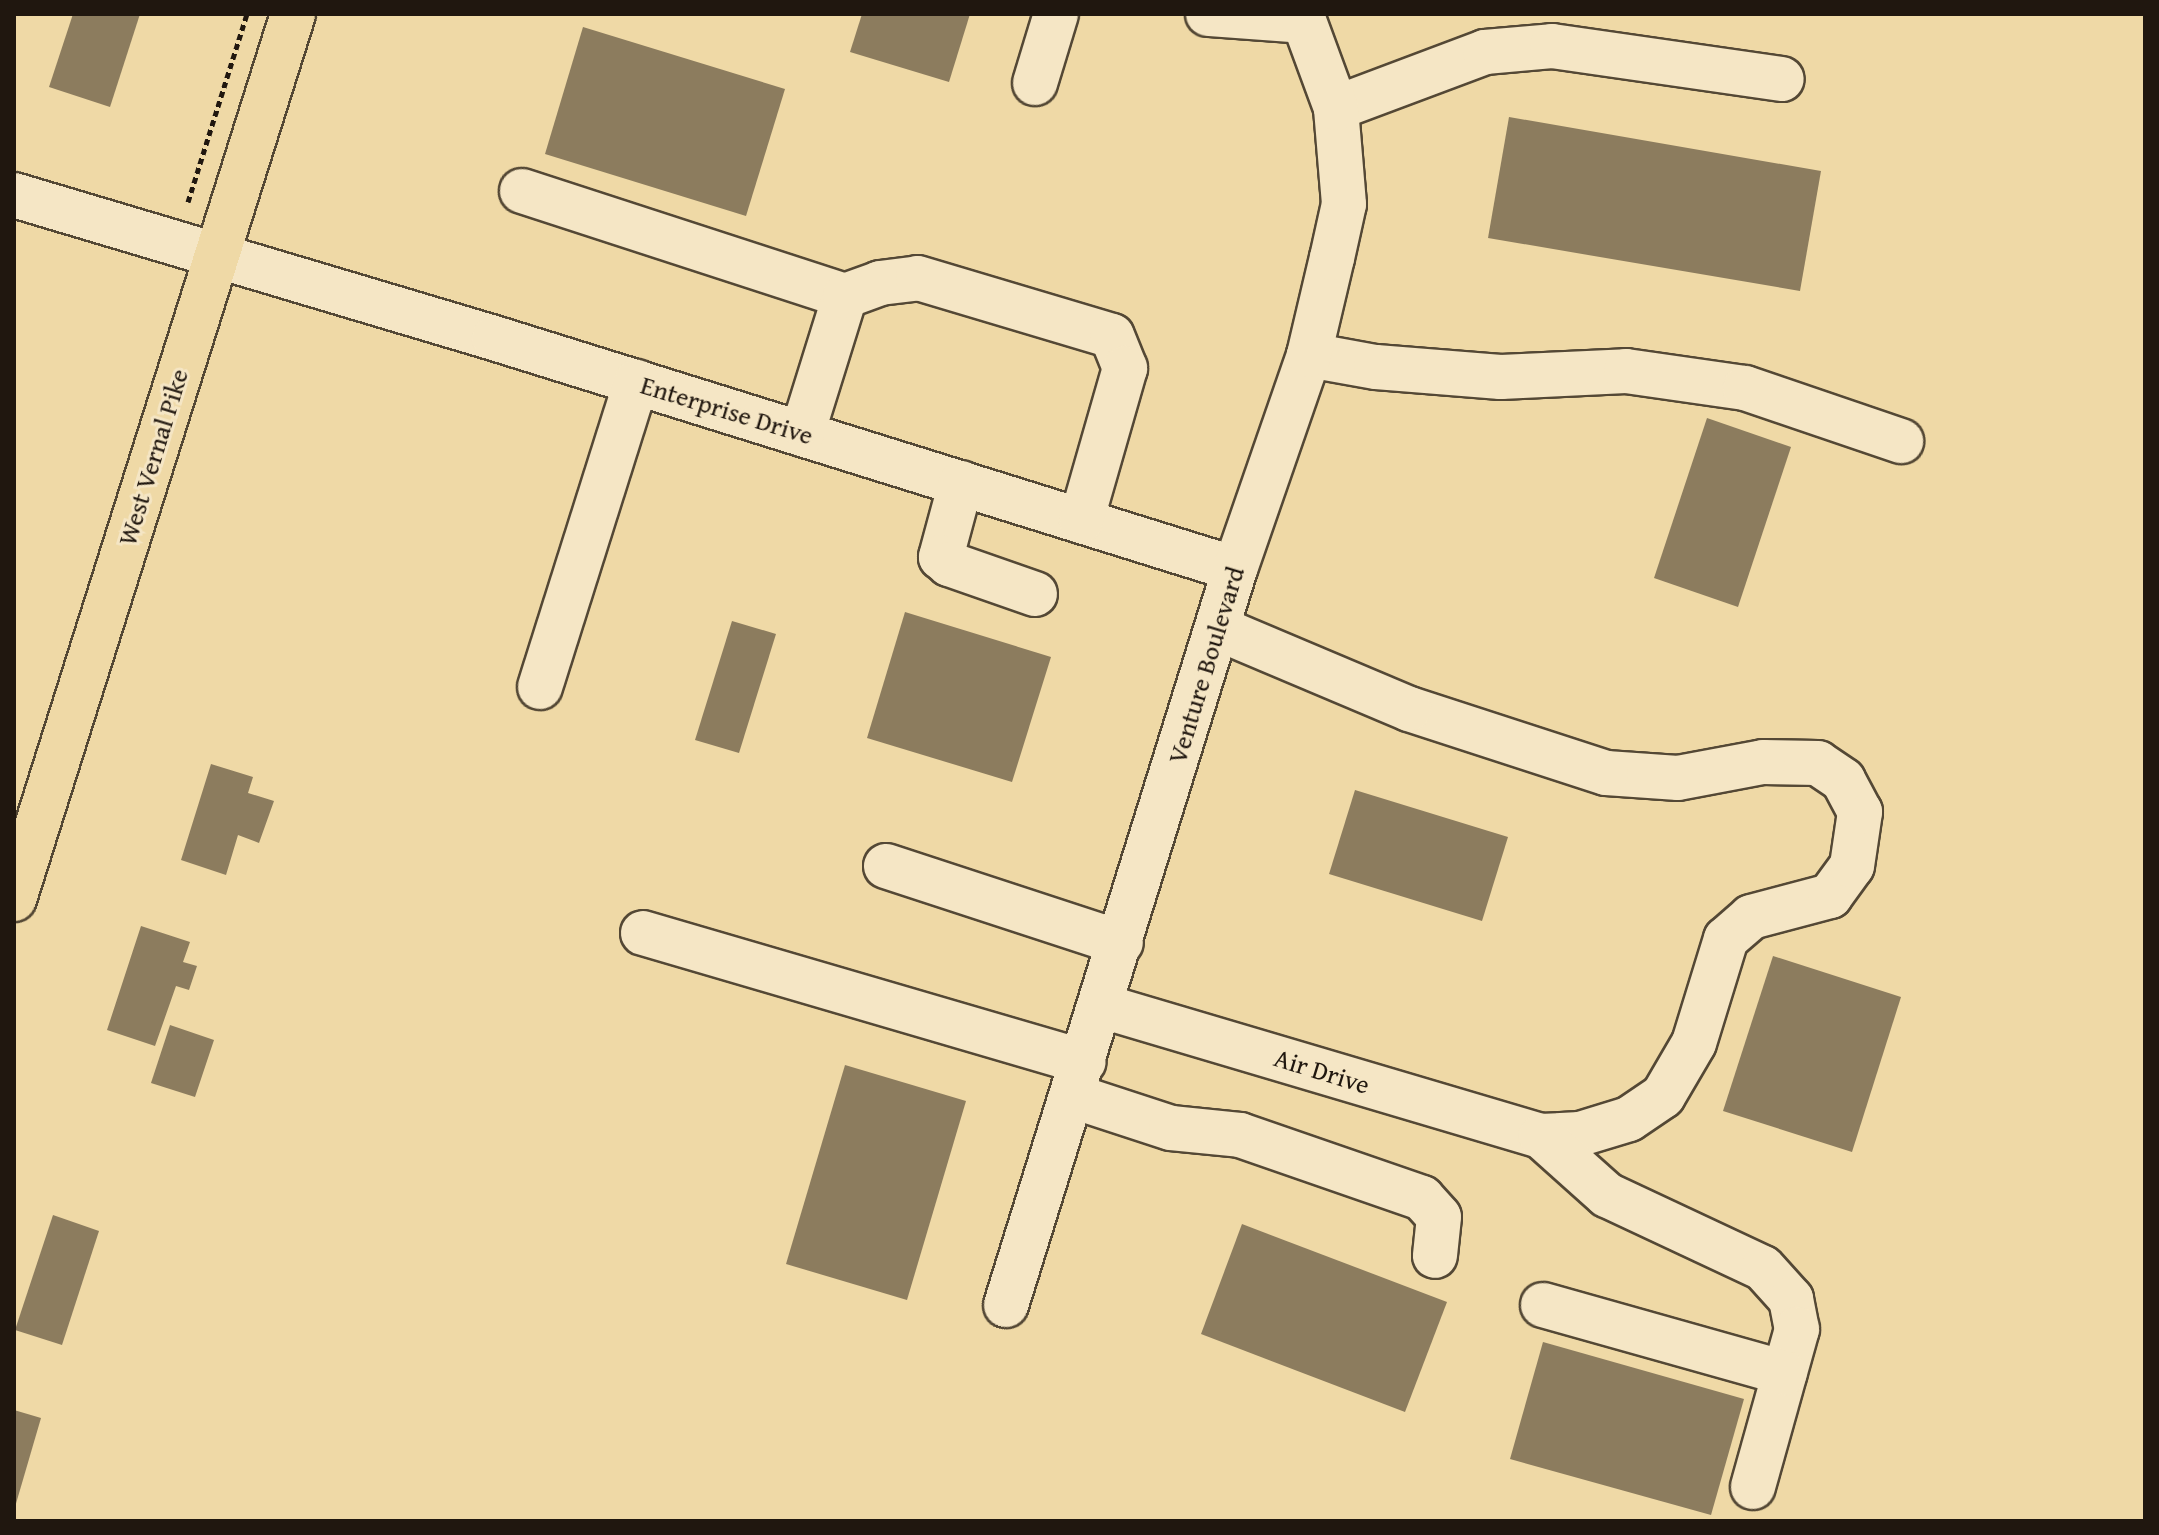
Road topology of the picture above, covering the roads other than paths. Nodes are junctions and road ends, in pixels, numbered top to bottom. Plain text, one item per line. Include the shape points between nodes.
1 (293, 14) edge
2 (1056, 14) edge
3 (1208, 14) edge
4 (1305, 18) edge
5 (1782, 79) dead end
6 (1035, 83) dead end
7 (1336, 108) junction
8 (522, 191) dead end
9 (14, 195) edge
10 (217, 255) junction
11 (845, 296) junction
12 (1309, 355) junction
13 (636, 382) junction
14 (802, 434) junction
15 (1901, 441) dead end
16 (961, 483) junction
17 (1081, 521) junction
18 (1235, 569) junction
19 (1035, 594) dead end
20 (1217, 628) junction
21 (540, 687) dead end
22 (886, 866) dead end
23 (14, 899) edge
24 (643, 933) dead end
25 (1121, 943) junction
26 (1102, 1006) junction
27 (1079, 1079) junction
28 (1541, 1136) junction
29 (1435, 1256) dead end
30 (1006, 1305) dead end
31 (1543, 1305) dead end
32 (1785, 1373) junction
33 (1753, 1487) dead end

1 - 10 main road, West Vernal Pike
2 - 6 street
3 - 4 street
4 - 7 street, Venture Boulevard
5 - 7 street via 1552,46 1485,52
7 - 12 street, Venture Boulevard via 1344,204
8 - 11 street
9 - 10 street, Enterprise Drive
10 - 13 street, Enterprise Drive
10 - 23 main road, West Vernal Pike
11 - 14 street
11 - 17 street via 880,283 918,278 1112,336 1125,368
12 - 15 street via 1376,367 1501,377 1626,371 1745,388
12 - 18 street, Venture Boulevard
13 - 14 street, Enterprise Drive
13 - 21 street
14 - 16 street, Enterprise Drive
16 - 17 street, Enterprise Drive
16 - 19 street via 941,557
17 - 18 street, Enterprise Drive
18 - 20 street, Venture Boulevard
20 - 25 street, Venture Boulevard
20 - 28 street via 1409,709 1606,773 1678,778 1763,762 1818,763 1843,780 1860,812 1852,866 1830,896 1751,917 1726,939 1694,1043 1663,1096 1629,1119 1580,1134
22 - 25 street
24 - 27 street
25 - 26 street, Venture Boulevard
26 - 27 street, Venture Boulevard
26 - 28 street, Air Drive
27 - 29 street via 1171,1128 1240,1135 1422,1198 1439,1217
27 - 30 street, Venture Boulevard
28 - 32 street via 1607,1195 1763,1268 1791,1299 1797,1329
31 - 32 street
32 - 33 street

